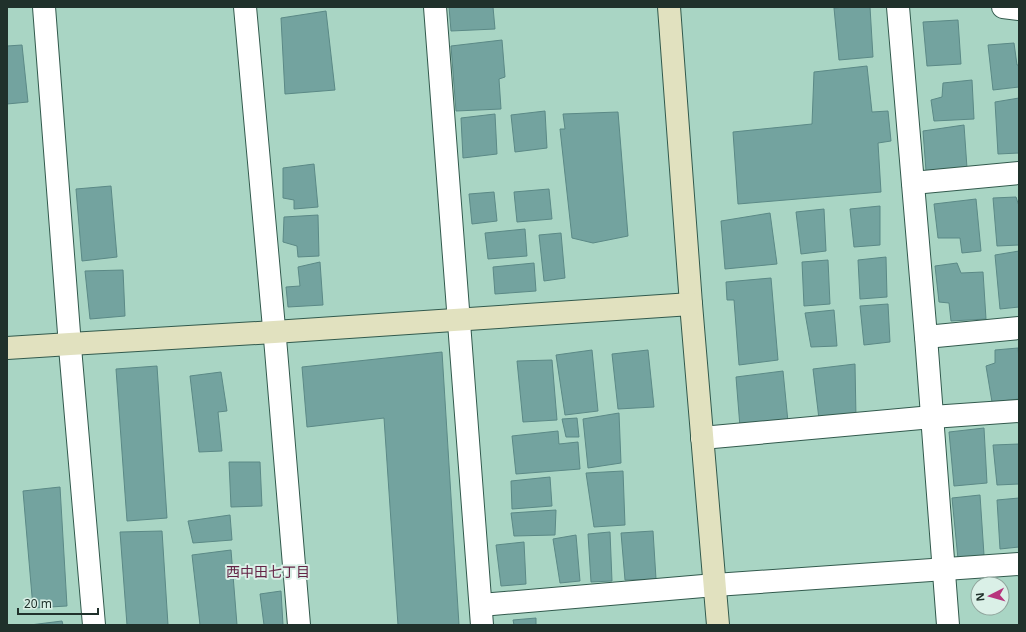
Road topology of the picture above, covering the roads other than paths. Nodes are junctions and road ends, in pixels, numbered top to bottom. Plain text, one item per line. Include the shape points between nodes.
1 (44, 7) edge
2 (245, 7) edge
3 (435, 7) edge
4 (669, 7) edge
5 (898, 7) edge
6 (1003, 7) edge
7 (1019, 9) edge
8 (1019, 173) edge
9 (913, 183) junction
10 (690, 304) junction
11 (459, 320) junction
12 (1019, 328) edge
13 (274, 332) junction
14 (926, 337) junction
15 (70, 344) junction
16 (7, 348) edge
17 (1019, 411) edge
18 (932, 417) junction
19 (702, 438) junction
20 (1019, 564) edge
21 (943, 569) junction
22 (715, 585) junction
23 (481, 615) edge
24 (94, 625) edge
25 (299, 625) edge
26 (718, 625) edge
27 (948, 625) edge

1 - 15 street
2 - 13 street
3 - 11 street
4 - 10 street
5 - 9 street
6 - 7 street
8 - 9 street
9 - 14 street
10 - 11 street
10 - 19 street
11 - 13 street
11 - 23 street
12 - 14 street
13 - 15 street
13 - 25 street
14 - 18 street
15 - 16 street
15 - 24 street
17 - 18 street
18 - 19 street
18 - 21 street
19 - 22 street
20 - 21 street
21 - 22 street
21 - 27 street
22 - 23 street
22 - 26 street

